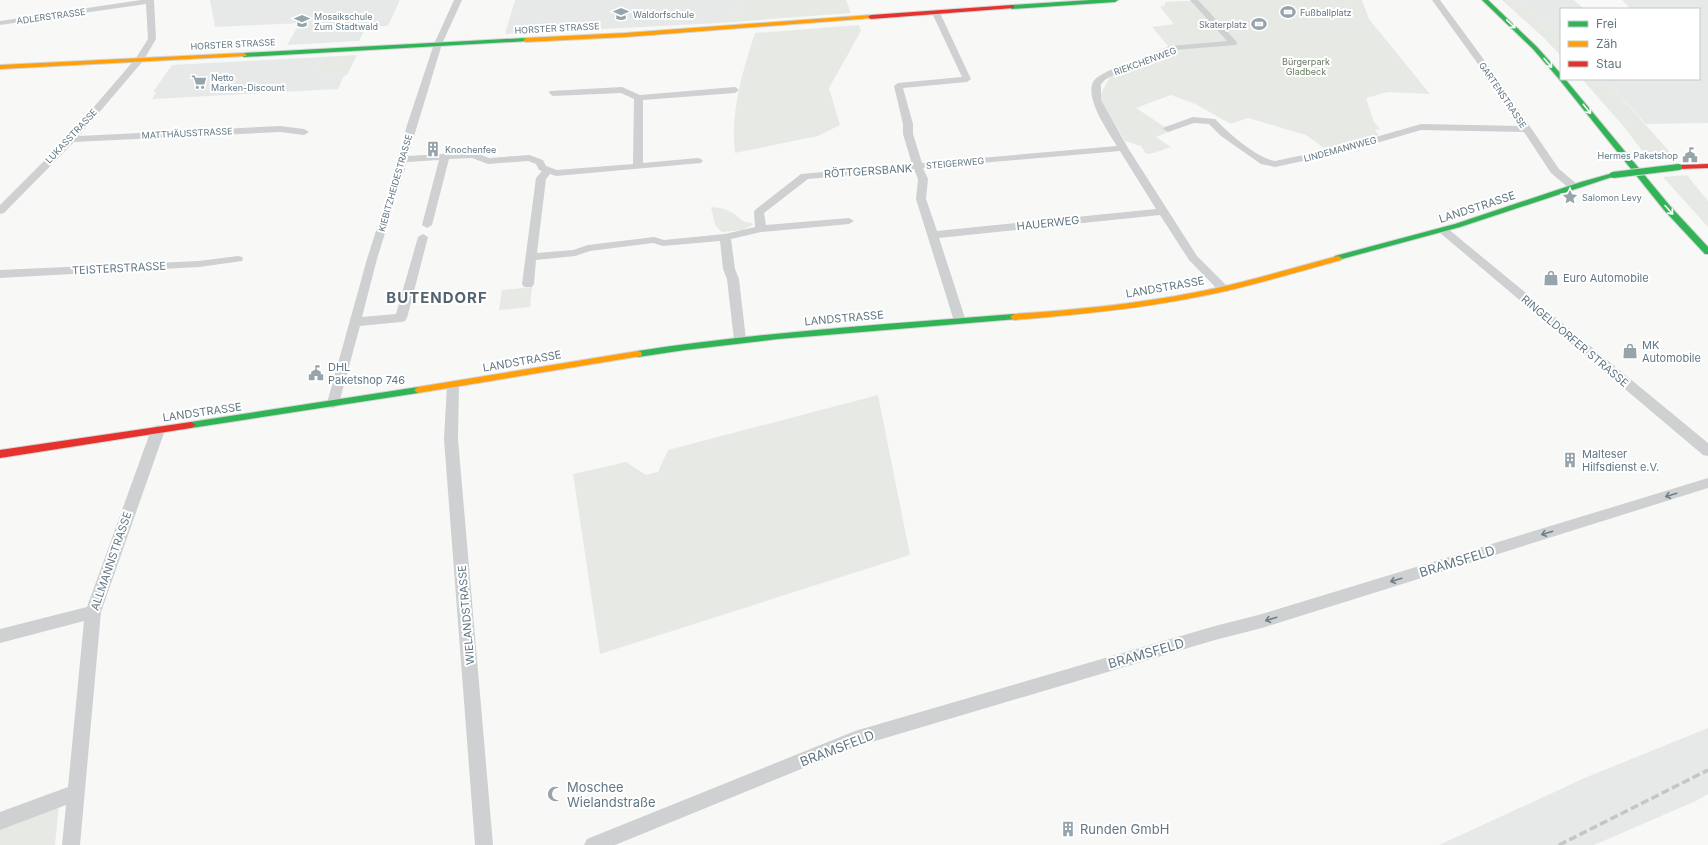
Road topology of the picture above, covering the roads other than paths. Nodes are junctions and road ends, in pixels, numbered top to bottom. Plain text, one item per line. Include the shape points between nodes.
1 (458, 0) edge
2 (1114, 0) edge
3 (1194, 0) edge
4 (1436, 0) edge
5 (1485, 0) edge
6 (1495, 0) edge
7 (150, 1) edge
8 (936, 13) junction
9 (0, 23) edge
10 (438, 44) junction
11 (140, 59) junction
12 (1560, 63) edge
13 (0, 67) edge
14 (1560, 76) edge
15 (1564, 80) edge
16 (735, 90) dead end
17 (553, 93) dead end
18 (639, 98) junction
19 (1168, 129) dead end
20 (1526, 129) junction
21 (304, 132) dead end
22 (71, 139) junction
23 (1123, 148) junction
24 (445, 157) junction
25 (403, 159) junction
26 (698, 161) dead end
27 (1641, 161) dead end
28 (638, 166) junction
29 (916, 166) junction
30 (1708, 166) edge
31 (548, 171) junction
32 (1657, 178) dead end
33 (1574, 187) junction
34 (0, 211) edge
35 (1164, 211) junction
36 (849, 222) dead end
37 (427, 225) dead end
38 (761, 229) junction
39 (1443, 230) junction
40 (932, 235) junction
41 (423, 237) dead end
42 (725, 237) junction
43 (1708, 252) edge
44 (531, 258) junction
45 (238, 259) dead end
46 (0, 274) edge
47 (528, 284) dead end
48 (1224, 289) junction
49 (960, 321) junction
50 (355, 322) junction
51 (740, 340) junction
52 (453, 385) junction
53 (333, 403) junction
54 (158, 430) junction
55 (1708, 451) edge
56 (0, 454) edge
57 (1708, 483) edge
58 (93, 612) junction
59 (0, 636) edge
60 (75, 793) junction
61 (0, 820) edge
62 (71, 845) edge
63 (484, 845) edge
64 (593, 845) edge

1 - 10 street, KIEBITZHEIDESTRASSE
2 - 8 main road, HORSTER STRASSE
3 - 23 street, RIEKCHENWEG via 1233,43 1173,48 1103,77 1097,83 1096,100
4 - 20 street, GARTENSTRASSE
5 -> 14 main road
6 - 12 main road
7 - 9 street, ADLERSTRASSE
7 - 11 street, LUKASSTRASSE via 152,39
8 - 10 main road, HORSTER STRASSE via 633,34
8 - 29 street, STEIGERWEG via 967,80 898,86 908,124 907,131 917,160
10 - 11 main road, HORSTER STRASSE
10 - 25 street, KIEBITZHEIDESTRASSE
11 - 13 main road, HORSTER STRASSE
11 - 22 street, LUKASSTRASSE
15 -> 43 main road via 1667,208
16 - 18 street
17 - 18 street via 622,90
18 - 28 street
19 - 20 street, LINDEMANNWEG via 1193,120 1212,121 1224,134 1264,162 1275,164 1343,150 1421,127
20 - 33 street, GARTENSTRASSE via 1555,171
21 - 22 street, MATTHÄUSSTRASSE via 280,129
22 - 34 street, LUKASSTRASSE
23 - 29 street, STEIGERWEG
23 - 35 street
24 - 25 street
24 - 31 street via 473,155 488,161 529,158 540,162 542,168
24 - 37 street
25 - 50 street, KIEBITZHEIDESTRASSE
26 - 28 street
27 - 32 main road
28 - 31 street via 556,173
29 - 38 street, RÖTTGERSBANK via 805,176 759,212
29 - 40 street, RÖTTGERSBANK via 923,179 920,199
30 - 33 main road, LANDSTRASSE, bridge via 1613,175
31 - 44 street via 541,178
33 - 39 main road, LANDSTRASSE
35 - 40 street, HAUERWEG
35 - 48 street via 1194,258
36 - 38 street
38 - 42 street
39 - 48 main road, LANDSTRASSE
39 - 55 street, RINGELDORFER STRASSE
40 - 49 street, RÖTTGERSBANK
41 - 50 street via 401,318
42 - 44 street via 663,243 654,240
42 - 51 street
44 - 47 street
45 - 46 street, TEISTERSTRASSE via 199,264
48 - 49 main road, LANDSTRASSE via 1128,305
49 - 51 main road, LANDSTRASSE
50 - 53 street, KIEBITZHEIDESTRASSE
51 - 52 main road, LANDSTRASSE via 679,347
52 - 53 main road, LANDSTRASSE
52 - 63 street, WIELANDSTRASSE via 451,439
53 - 54 main road, LANDSTRASSE
54 - 56 main road, LANDSTRASSE
54 - 58 street, ALLMANNSTRASSE
57 -> 64 street, BRAMSFELD via 1262,621 855,739
58 - 59 street
58 - 60 street, ALLMANNSTRASSE
60 - 61 street
60 - 62 street, ALLMANNSTRASSE

